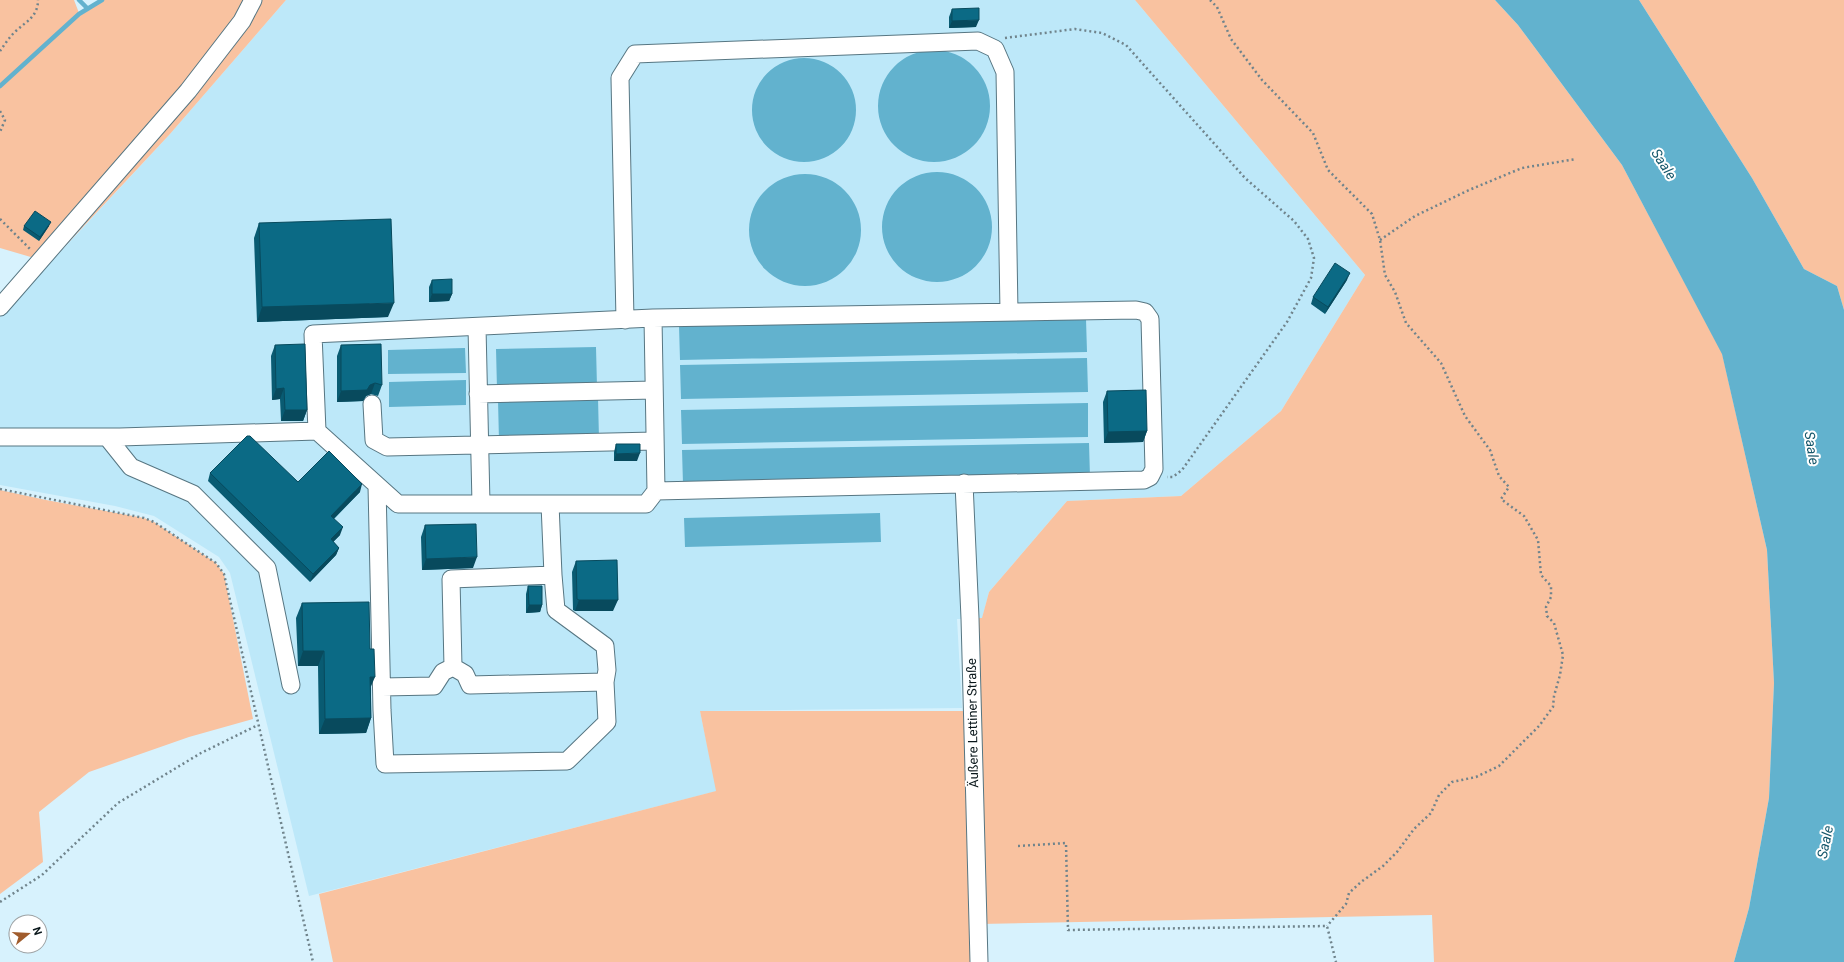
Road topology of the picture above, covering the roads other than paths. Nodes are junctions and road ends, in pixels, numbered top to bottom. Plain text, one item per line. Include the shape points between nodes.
1 (253, 0) edge
2 (0, 307) edge
3 (1009, 312) junction
4 (653, 318) junction
5 (625, 320) junction
6 (476, 327) junction
7 (654, 390) junction
8 (478, 394) junction
9 (372, 404) dead end
10 (316, 431) junction
11 (0, 437) edge
12 (107, 437) junction
13 (656, 441) junction
14 (480, 446) junction
15 (964, 484) junction
16 (377, 486) junction
17 (656, 490) junction
18 (481, 504) junction
19 (550, 504) junction
20 (552, 575) junction
21 (453, 667) junction
22 (605, 682) junction
23 (291, 685) dead end
24 (382, 687) junction
25 (979, 962) edge

1 - 2 street via 242,21 188,90
3 - 4 street
3 - 5 street via 1004,72 995,49 978,41 635,54 620,78
3 - 15 street via 1145,312 1150,319 1154,469 1150,478 1144,480
4 - 5 street
4 - 7 street
5 - 6 street
6 - 8 street
6 - 10 street via 313,334
7 - 8 street
7 - 13 street
8 - 14 street
9 - 14 street via 374,440 387,447
10 - 12 street
10 - 16 street
11 - 12 street
12 - 23 street via 131,467 193,494 266,568
13 - 14 street
13 - 17 street
14 - 18 street
15 - 17 street
15 - 25 street, Äußere Lettiner Straße
16 - 18 street via 398,504
16 - 24 street
17 - 19 street via 646,504
18 - 19 street
19 - 20 street
20 - 21 street via 451,578
20 - 22 street via 556,610 605,646
21 - 22 street via 465,674 470,685
21 - 24 street via 443,672 434,686
22 - 24 street via 607,722 567,761 385,764

